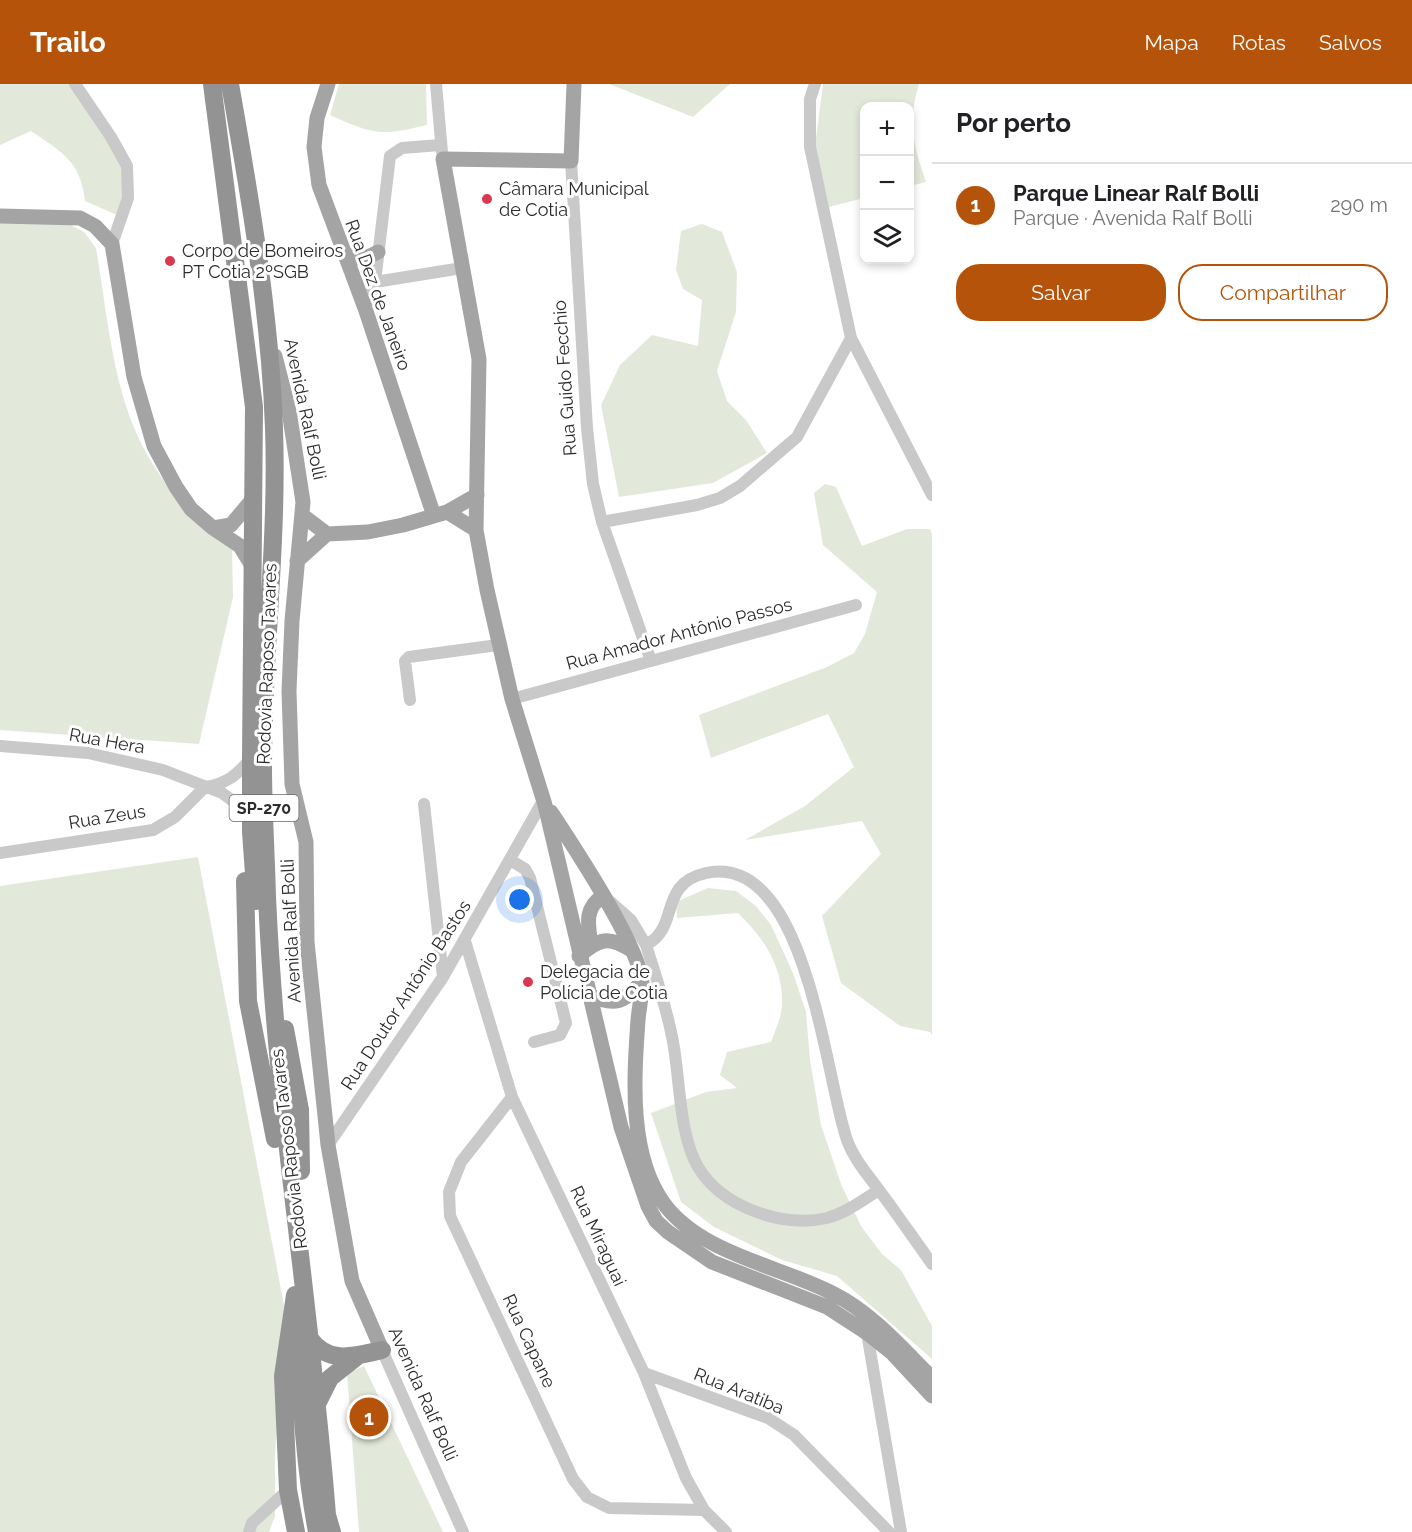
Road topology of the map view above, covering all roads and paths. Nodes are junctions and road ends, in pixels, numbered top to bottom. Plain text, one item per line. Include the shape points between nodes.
1 (75, 84) edge
2 (212, 84) edge
3 (230, 84) edge
4 (328, 84) edge
5 (436, 84) edge
6 (574, 84) edge
7 (815, 84) edge
8 (442, 152) junction
9 (571, 161) junction
10 (0, 216) edge
11 (112, 244) junction
12 (378, 252) junction
13 (344, 253) junction
14 (462, 268) junction
15 (375, 282) junction
16 (365, 308) junction
17 (264, 309) junction
18 (851, 339) junction
19 (477, 495) junction
20 (932, 495) edge
21 (252, 500) junction
22 (441, 514) junction
23 (302, 515) junction
24 (602, 522) junction
25 (213, 528) junction
26 (476, 530) junction
27 (327, 534) junction
28 (297, 561) junction
29 (251, 564) junction
30 (856, 605) dead end
31 (498, 645) junction
32 (651, 661) junction
33 (512, 699) junction
34 (410, 700) dead end
35 (0, 746) edge
36 (250, 758) junction
37 (205, 787) junction
38 (545, 802) junction
39 (424, 804) dead end
40 (251, 827) junction
41 (0, 853) edge
42 (510, 860) junction
43 (603, 897) junction
44 (465, 941) junction
45 (591, 945) junction
46 (638, 947) junction
47 (579, 956) junction
48 (443, 977) junction
49 (642, 982) junction
50 (589, 995) junction
51 (534, 1042) dead end
52 (512, 1097) junction
53 (328, 1145) junction
54 (879, 1190) junction
55 (932, 1264) edge
56 (295, 1295) junction
57 (867, 1333) junction
58 (310, 1339) junction
59 (382, 1350) junction
60 (359, 1355) junction
61 (644, 1373) junction
62 (932, 1378) edge
63 (932, 1396) edge
64 (318, 1402) junction
65 (288, 1490) junction
66 (704, 1510) junction
67 (249, 1532) edge
68 (296, 1532) edge
69 (317, 1532) edge
70 (332, 1532) edge
71 (463, 1532) edge
72 (726, 1532) edge
73 (889, 1532) edge
74 (901, 1532) edge

1 - 11 street via 127,166 128,198
2 - 21 highway, Rodovia Raposo Tavares / SP-270 via 254,407
3 - 17 highway, Rodovia Raposo Tavares / SP-270
4 - 13 main road, Rua Dez de Janeiro via 317,117 314,147 319,185
5 - 8 street
6 - 9 main road, Rua Guido Fecchio
7 - 18 street via 810,99 810,147
8 - 9 main road
8 - 12 street via 402,148 390,156
8 - 14 main road
9 - 24 street, Rua Guido Fecchio via 587,428
10 - 11 main road via 80,218 95,226
11 - 25 main road via 134,377 154,446 191,509
12 - 13 main road via 366,259
12 - 15 street
13 - 16 main road, Rua Dez de Janeiro
14 - 15 street
14 - 19 main road via 479,359
15 - 16 street
16 - 22 main road, Rua Dez de Janeiro
17 - 23 main road, Avenida Ralf Bolli via 297,454
17 - 58 highway, Rodovia Raposo Tavares / SP-270 via 275,485 263,767 271,961 300,1110 298,1221
18 - 20 street
18 - 24 street via 797,437 741,486 697,505
19 - 22 main road
19 - 26 main road
21 - 25 main road via 231,525
21 - 29 highway, Rodovia Raposo Tavares / SP-270
22 - 26 main road
22 - 27 main road via 368,532
23 - 27 main road
23 - 28 main road, Avenida Ralf Bolli
24 - 32 street, Rua Guido Fecchio
25 - 29 main road via 240,546
26 - 31 main road
27 - 28 main road
28 - 53 main road, Avenida Ralf Bolli via 289,691 292,784 306,842 307,942
29 - 36 highway, Rodovia Raposo Tavares / SP-270
30 - 32 street, Rua Amador Antônio Passos
31 - 33 main road
31 - 34 street via 408,657 405,661
32 - 33 street, Rua Amador Antônio Passos
33 - 38 main road
35 - 37 street, Rua Hera via 88,753 163,770
36 - 37 street via 237,776 223,784
36 - 40 highway, Rodovia Raposo Tavares / SP-270
37 - 40 street, Rua Hera via 237,804
37 - 41 street, Rua Zeus via 175,817 153,830
38 - 42 street, Rua Doutor Antônio Bastos
38 - 43 main road
38 - 47 main road
39 - 48 street
40 - 56 highway, Rodovia Raposo Tavares / SP-270 via 275,1139
42 - 44 street, Rua Doutor Antônio Bastos
42 - 51 street via 525,869 530,878 566,1023 560,1035
43 - 45 main road via 592,903 588,911
43 - 46 main road
44 - 48 street, Rua Doutor Antônio Bastos
44 - 52 street, Rua Miraguai
45 - 46 main road via 616,941
45 - 47 main road
46 - 49 main road
46 - 54 street via 673,1041 688,1140 697,1166 712,1185 756,1212 808,1220 846,1211
46 - 54 street via 659,937 670,901 685,882 705,873 729,873 747,879 766,896 795,941 847,1140
47 - 50 main road
48 - 53 street, Rua Doutor Antônio Bastos
49 - 50 main road via 627,998 616,1002 603,1002
49 - 62 main road via 635,1113 647,1171 664,1203 683,1227 831,1292 868,1314
50 - 57 main road via 624,1137 656,1221 712,1262 827,1307
52 - 61 street, Rua Miraguai
52 - 66 street, Rua Capane via 460,1162 449,1192 450,1215 504,1332 573,1479 587,1497 609,1508
53 - 59 main road, Avenida Ralf Bolli via 352,1281
54 - 55 street
56 - 65 highway via 284,1376
56 - 69 highway, Rodovia Raposo Tavares / SP-270 via 303,1427
57 - 63 main road via 892,1353
57 - 74 street
58 - 60 highway via 328,1356
58 - 64 highway, Rodovia Raposo Tavares
59 - 60 highway
59 - 71 street, Avenida Ralf Bolli
60 - 64 highway via 330,1378
61 - 66 street, Rua Miraguai via 686,1478
61 - 73 street, Rua Aratiba via 777,1423 794,1435
64 - 70 highway, Rodovia Raposo Tavares via 327,1515
65 - 67 street via 252,1523
65 - 68 highway
66 - 72 street, Rua Miraguai

